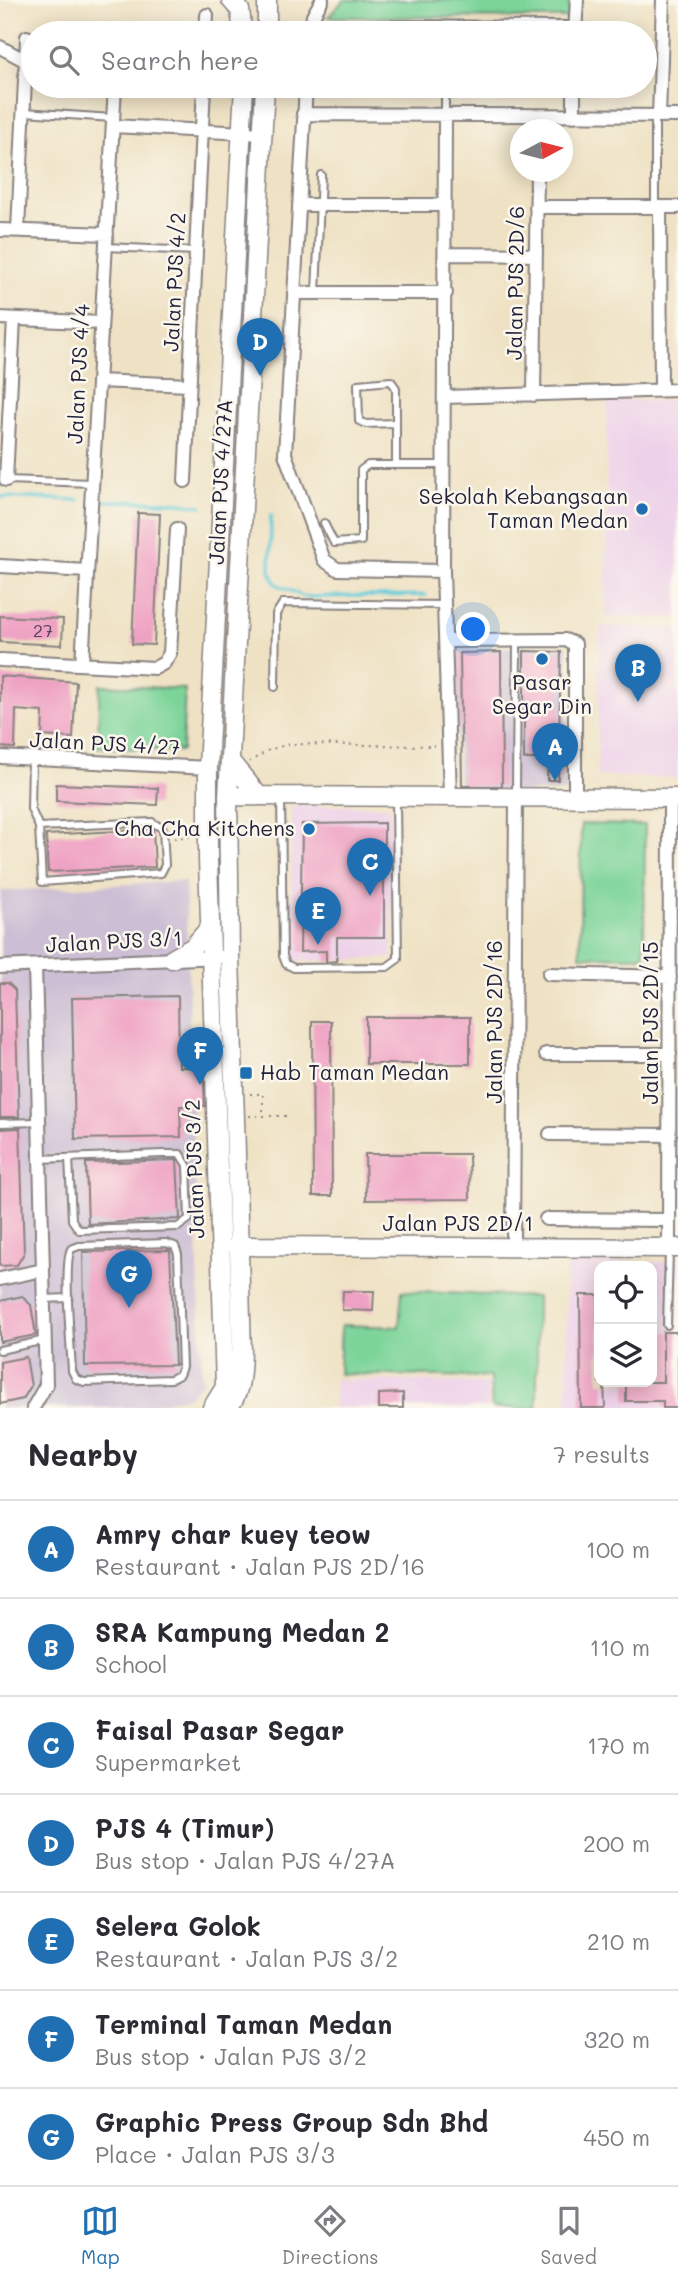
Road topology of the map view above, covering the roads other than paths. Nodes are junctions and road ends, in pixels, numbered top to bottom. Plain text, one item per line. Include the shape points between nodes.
1 (231, 0) edge
2 (252, 0) edge
3 (322, 0) edge
4 (577, 0) edge
5 (663, 0) edge
6 (207, 15) dead end
7 (207, 21) edge
8 (243, 21) edge
9 (248, 21) edge
10 (312, 21) edge
11 (576, 21) edge
12 (0, 47) edge
13 (21, 58) edge
14 (24, 98) edge
15 (114, 98) edge
16 (203, 98) edge
17 (243, 98) edge
18 (265, 98) edge
19 (305, 98) edge
20 (446, 98) edge
21 (574, 98) edge
22 (23, 112) junction
23 (303, 114) junction
24 (445, 116) junction
25 (574, 116) junction
26 (657, 116) junction
27 (678, 116) edge
28 (558, 119) edge
29 (510, 121) edge
30 (113, 122) junction
31 (202, 131) junction
32 (242, 133) junction
33 (264, 134) junction
34 (321, 174) dead end
35 (537, 182) edge
36 (299, 205) junction
37 (321, 205) junction
38 (444, 205) junction
39 (536, 207) junction
40 (657, 207) junction
41 (678, 208) edge
42 (0, 230) edge
43 (18, 230) junction
44 (106, 240) junction
45 (196, 251) junction
46 (446, 254) junction
47 (536, 255) junction
48 (294, 293) junction
49 (316, 293) junction
50 (446, 293) junction
51 (0, 318) edge
52 (14, 319) junction
53 (102, 323) junction
54 (98, 381) junction
55 (189, 385) junction
56 (661, 390) junction
57 (678, 390) edge
58 (534, 395) junction
59 (248, 396) junction
60 (227, 397) junction
61 (445, 397) junction
62 (396, 423) junction
63 (224, 451) junction
64 (245, 452) junction
65 (396, 464) junction
66 (443, 465) junction
67 (3, 480) edge
68 (185, 481) dead end
69 (92, 483) junction
70 (324, 523) dead end
71 (177, 529) dead end
72 (0, 566) edge
73 (443, 570) junction
74 (87, 571) junction
75 (444, 605) junction
76 (517, 639) junction
77 (446, 641) junction
78 (0, 660) edge
79 (82, 664) junction
80 (275, 687) dead end
81 (0, 757) edge
82 (32, 759) junction
83 (233, 766) junction
84 (208, 768) junction
85 (228, 796) junction
86 (259, 796) junction
87 (281, 796) junction
88 (396, 797) junction
89 (450, 797) junction
90 (516, 797) junction
91 (575, 797) junction
92 (674, 798) edge
93 (39, 827) junction
94 (229, 829) junction
95 (210, 927) junction
96 (674, 950) edge
97 (230, 956) junction
98 (211, 957) junction
99 (172, 959) junction
100 (35, 966) junction
101 (0, 967) edge
102 (549, 974) dead end
103 (670, 977) junction
104 (546, 1054) dead end
105 (670, 1054) junction
106 (674, 1089) edge
107 (39, 1122) junction
108 (0, 1123) edge
109 (550, 1134) dead end
110 (670, 1135) junction
111 (69, 1158) junction
112 (40, 1159) junction
113 (546, 1219) dead end
114 (669, 1220) junction
115 (237, 1246) junction
116 (513, 1247) junction
117 (674, 1248) edge
118 (43, 1270) junction
119 (0, 1279) edge
120 (69, 1298) junction
121 (43, 1299) junction
122 (667, 1325) dead end
123 (45, 1340) junction
124 (0, 1350) edge
125 (226, 1404) edge
126 (33, 1408) edge

1 - 8 main road
2 - 9 main road
3 - 10 street
4 - 11 street
5 - 26 street
6 - 7 street
12 - 13 street
14 - 22 street
15 - 30 street, Jalan PJS 4/4
16 - 31 street, Jalan PJS 4/2
17 - 32 main road, Jalan PJS 4/27A
18 - 33 main road, Jalan PJS 4/27A
19 - 23 street
20 - 24 lane
21 - 25 street
22 - 30 lane
22 - 43 street
23 - 24 street
23 - 36 street
24 - 29 street
24 - 38 street
25 - 26 street
25 - 28 street
26 - 27 street
26 - 40 lane
30 - 31 street
30 - 44 street, Jalan PJS 4/4
31 - 32 street
31 - 45 street, Jalan PJS 4/2
32 - 33 street
32 - 60 main road, Jalan PJS 4/27A
33 - 59 main road, Jalan PJS 4/27A
34 - 37 lane
35 - 39 street, Jalan PJS 2D/6
36 - 37 street
36 - 48 street
37 - 38 street
37 - 49 lane
38 - 46 street
39 - 40 street
39 - 47 street, Jalan PJS 2D/6
40 - 41 street
40 - 56 street
42 - 43 street
43 - 44 street
44 - 45 lane
44 - 53 street, Jalan PJS 4/4
45 - 55 street, Jalan PJS 4/2
46 - 47 street
46 - 50 street
47 - 58 street, Jalan PJS 2D/6
48 - 49 street
48 - 73 street via 285,454 324,560 337,569
49 - 50 street
50 - 61 street
51 - 52 street
52 - 53 street
52 - 67 street
53 - 54 street, Jalan PJS 4/4
54 - 55 street
54 - 69 street, Jalan PJS 4/4
55 - 68 street, Jalan PJS 4/2
56 - 57 street
56 - 58 street
58 - 61 street
59 - 60 main road via 238,407
59 - 64 main road, Jalan PJS 4/27A
60 - 63 main road, Jalan PJS 4/27A
61 - 66 street
62 - 62 lane via 366,425 359,421 358,383 391,381 396,387
62 - 65 lane
63 - 64 main road via 238,441
63 - 84 main road, Jalan PJS 4/27A
64 - 83 main road, Jalan PJS 4/27A
65 - 66 lane
65 - 70 lane via 368,465 361,470 361,541 334,542
66 - 73 street
67 - 69 lane
69 - 74 street, Jalan PJS 4/4
71 - 79 street, Jalan PJS 4/27A via 170,653 164,663 155,668
72 - 74 street
73 - 75 street
74 - 79 street, Jalan PJS 4/4
75 - 77 street
75 - 80 lane via 283,603 276,614
76 - 77 street
76 - 90 lane
76 - 91 street via 575,644
77 - 89 street
78 - 79 street, Jalan PJS 4/27A
81 - 82 street, Jalan PJS 4/27
82 - 84 street, Jalan PJS 4/27
82 - 93 lane via 32,809
83 - 85 main road, Jalan PJS 4/27A
83 - 86 main road
84 - 95 main road, Jalan PJS 3/2
85 - 86 main road
85 - 94 main road, Jalan PJS 3/2
86 - 87 main road
86 - 94 main road
87 - 88 main road
87 - 88 lane via 283,956 286,964 295,968 387,967 398,959
88 - 89 main road
89 - 90 main road
90 - 91 main road
90 - 116 street, Jalan PJS 2D/16
91 - 92 main road
92 - 96 street, Jalan PJS 2D/15
93 - 93 lane via 42,881 159,874 165,865 161,826 152,822
94 - 97 main road, Jalan PJS 3/2
95 - 98 main road, Jalan PJS 3/2
95 - 99 main road via 193,947
96 - 103 street, Jalan PJS 2D/15
97 - 98 street, Jalan PJS 3/1
97 - 115 main road, Jalan PJS 3/2
98 - 99 street, Jalan PJS 3/1
98 - 125 main road, Jalan PJS 3/2
99 - 100 street, Jalan PJS 3/1
100 - 101 street, Jalan PJS 3/1
100 - 107 street
102 - 103 street
103 - 105 street, Jalan PJS 2D/15
104 - 105 street
105 - 106 street, Jalan PJS 2D/15
106 - 110 street, Jalan PJS 2D/15
107 - 108 lane
107 - 112 street
109 - 110 street
110 - 114 street, Jalan PJS 2D/15
111 - 111 lane via 72,1220 79,1230 178,1227 189,1219 187,1164 180,1154
111 - 112 lane
112 - 118 street
113 - 114 street
114 - 117 street, Jalan PJS 2D/15
115 - 116 main road, Jalan PJS 2D/1
115 - 125 main road, Jalan PJS 3/2 via 241,1382
116 - 117 main road, Jalan PJS 2D/1
117 - 122 lane
118 - 119 street
118 - 121 street
120 - 120 lane via 76,1379 179,1376 180,1293 175,1246 75,1247 68,1258
120 - 121 lane
121 - 123 street
123 - 124 lane
123 - 126 street via 46,1387

